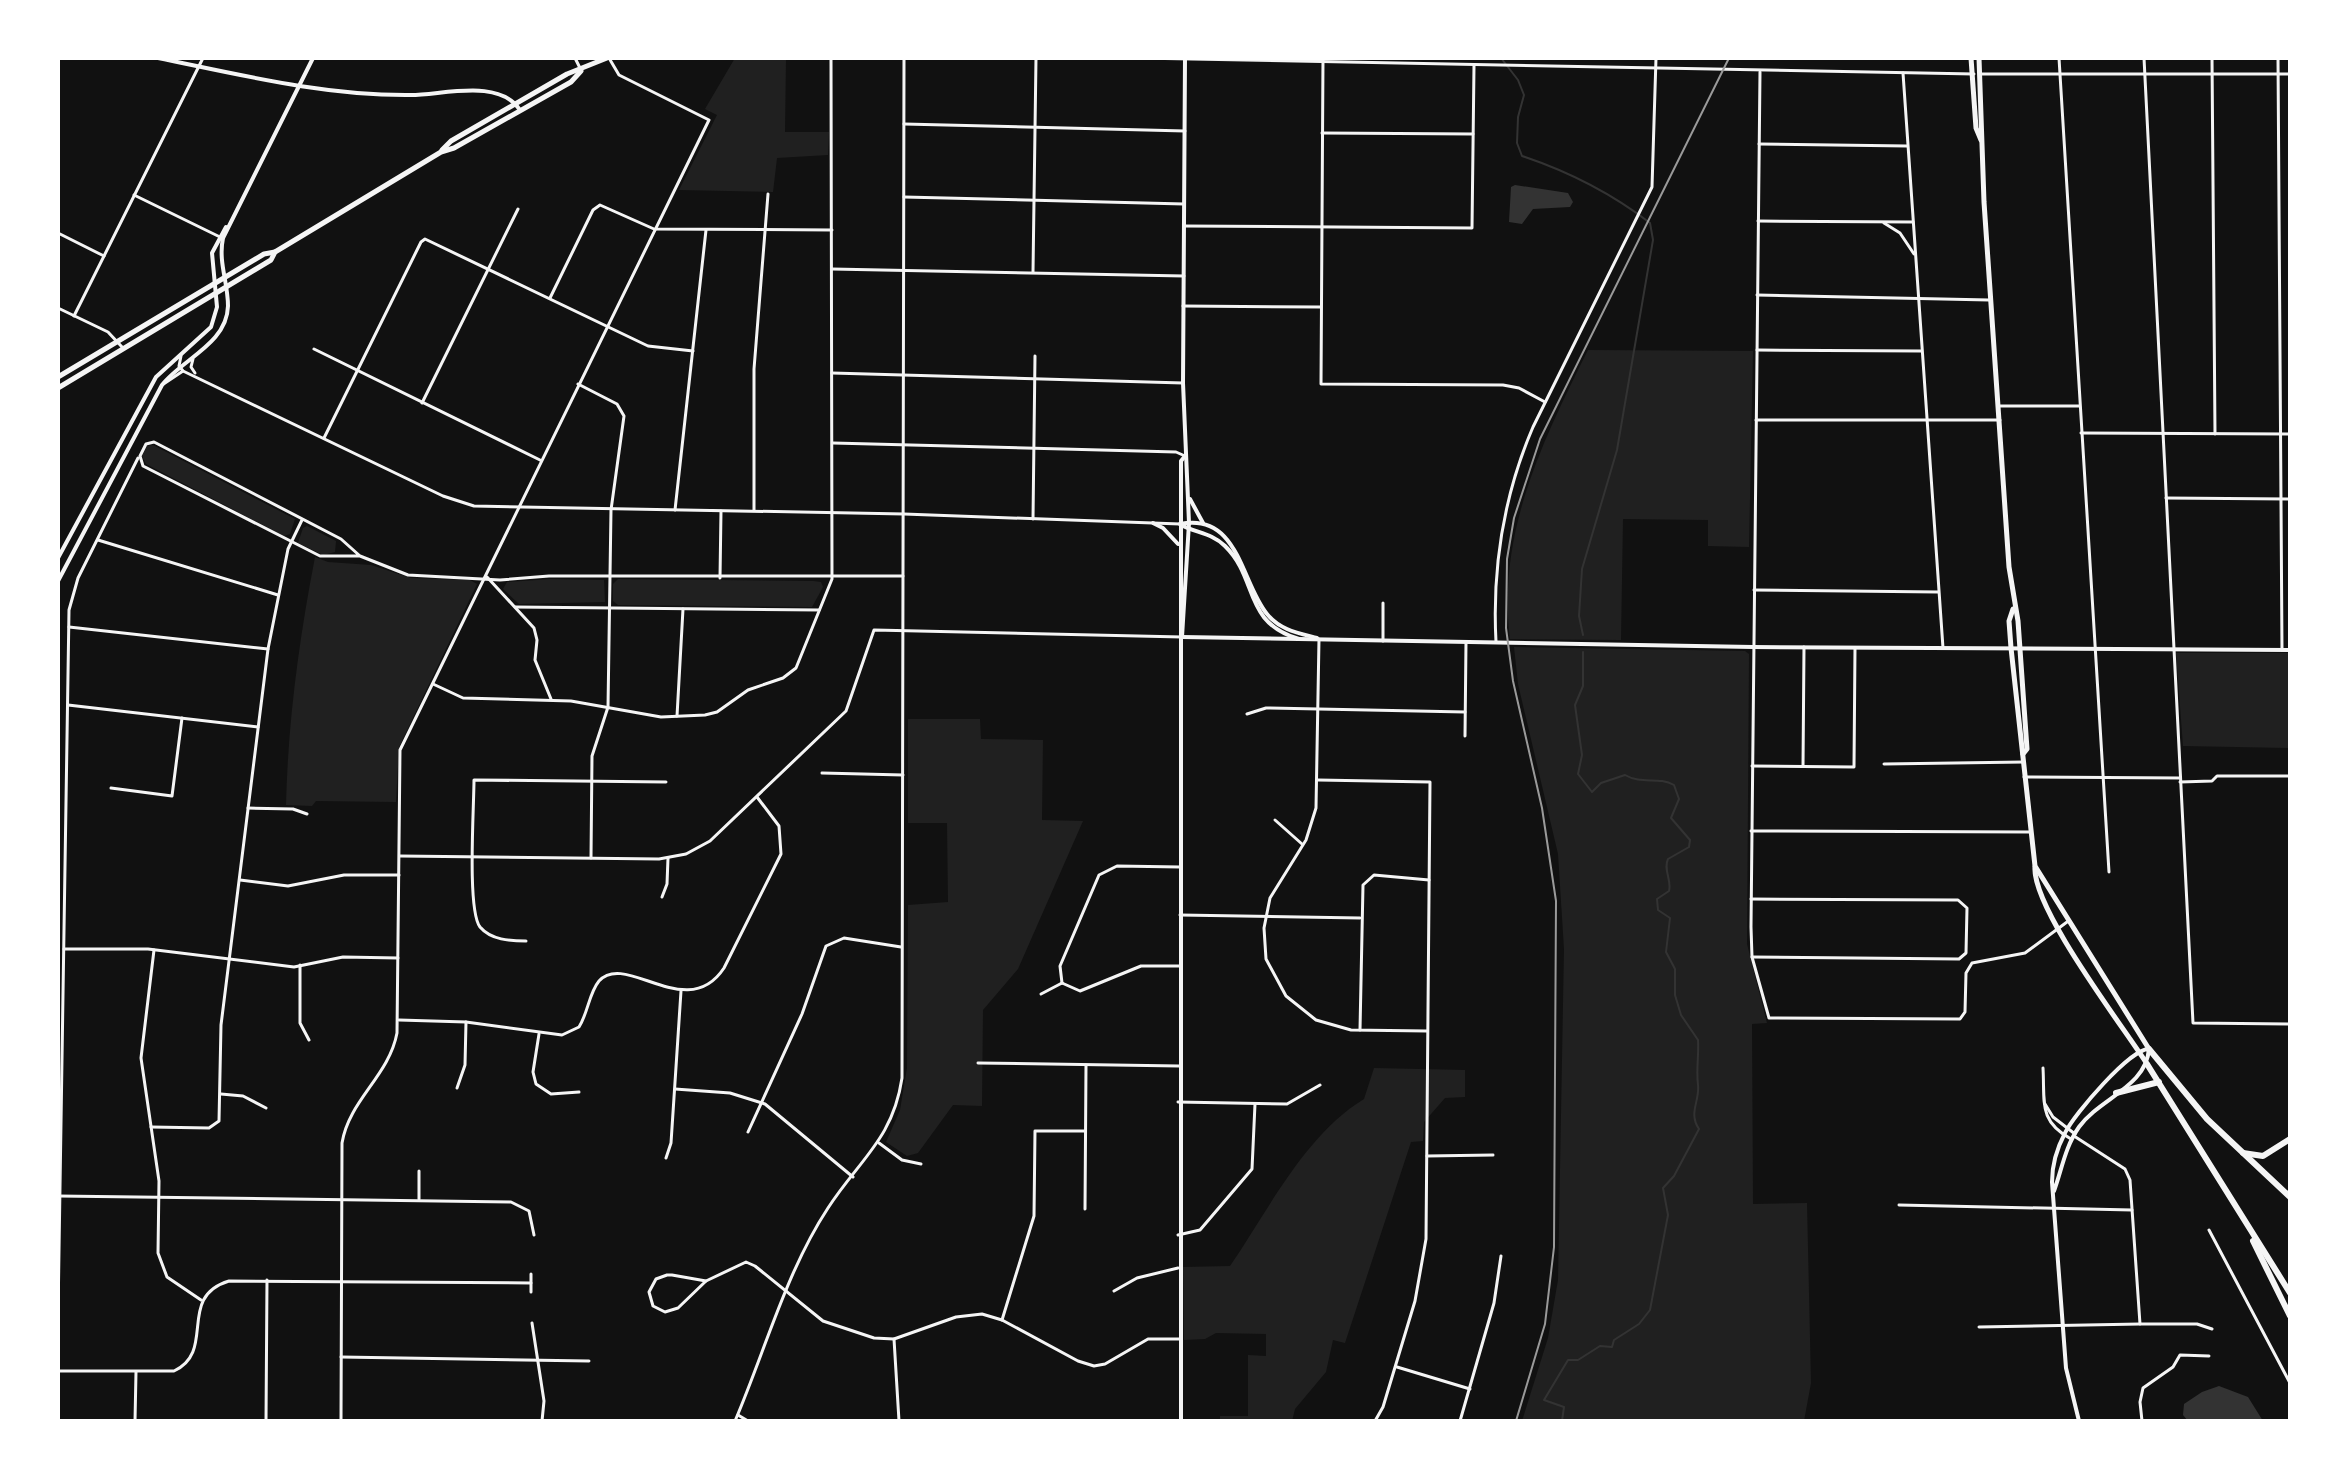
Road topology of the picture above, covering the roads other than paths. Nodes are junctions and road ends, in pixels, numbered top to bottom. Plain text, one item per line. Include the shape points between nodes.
1 (158, 58) edge
2 (203, 58) edge
3 (313, 58) edge
4 (575, 58) edge
5 (608, 58) edge
6 (831, 58) edge
7 (904, 58) edge
8 (1036, 58) edge
9 (1138, 58) edge
10 (1656, 58) edge
11 (1971, 58) edge
12 (1979, 58) edge
13 (2059, 58) edge
14 (2144, 58) edge
15 (2212, 58) edge
16 (2278, 58) edge
17 (1185, 59) edge
18 (1323, 60) edge
19 (199, 66) junction
20 (1474, 66) junction
21 (1656, 70) junction
22 (581, 71) junction
23 (1760, 72) junction
24 (1903, 73) junction
25 (1972, 74) junction
26 (1980, 74) junction
27 (2060, 74) junction
28 (2144, 74) junction
29 (2212, 74) junction
30 (2278, 74) junction
31 (2290, 74) edge
32 (300, 85) junction
33 (515, 103) junction
34 (520, 110) junction
35 (904, 124) junction
36 (1033, 128) junction
37 (1185, 131) junction
38 (1322, 133) junction
39 (1473, 134) junction
40 (1981, 141) junction
41 (1759, 144) junction
42 (1908, 146) junction
43 (441, 152) junction
44 (768, 194) dead end
45 (134, 195) junction
46 (904, 197) junction
47 (1033, 200) junction
48 (1184, 204) junction
49 (518, 209) dead end
50 (1758, 221) junction
51 (1876, 222) junction
52 (1913, 222) junction
53 (1184, 226) junction
54 (1322, 227) junction
55 (654, 229) junction
56 (706, 230) junction
57 (765, 230) junction
58 (832, 230) junction
59 (58, 233) edge
60 (221, 237) junction
61 (275, 252) junction
62 (104, 256) junction
63 (1916, 260) junction
64 (489, 268) junction
65 (832, 269) junction
66 (904, 269) junction
67 (1033, 272) junction
68 (1184, 276) junction
69 (223, 277) junction
70 (214, 283) junction
71 (225, 286) junction
72 (215, 292) junction
73 (1757, 295) junction
74 (1918, 297) junction
75 (550, 298) junction
76 (1991, 300) junction
77 (1183, 306) junction
78 (1321, 307) junction
79 (58, 308) edge
80 (74, 316) junction
81 (607, 326) junction
82 (118, 341) junction
83 (187, 347) junction
84 (123, 348) junction
85 (314, 349) dead end
86 (1757, 350) junction
87 (693, 351) junction
88 (1922, 351) junction
89 (198, 352) junction
90 (1035, 356) dead end
91 (181, 368) junction
92 (357, 371) junction
93 (832, 373) junction
94 (904, 375) junction
95 (198, 376) junction
96 (58, 377) edge
97 (1033, 379) junction
98 (1183, 383) junction
99 (578, 384) junction
100 (58, 388) edge
101 (1545, 402) junction
102 (422, 403) junction
103 (1998, 406) junction
104 (2080, 406) junction
105 (1756, 420) junction
106 (2000, 420) junction
107 (1927, 421) junction
108 (2081, 433) junction
109 (2163, 433) junction
110 (2215, 434) junction
111 (2280, 434) junction
112 (2290, 434) edge
113 (324, 438) junction
114 (832, 443) junction
115 (904, 445) junction
116 (1033, 449) junction
117 (140, 456) junction
118 (1185, 456) junction
119 (540, 460) junction
120 (143, 466) junction
121 (133, 471) junction
122 (1189, 496) junction
123 (2166, 498) junction
124 (2281, 499) junction
125 (2290, 499) edge
126 (520, 508) junction
127 (611, 510) junction
128 (675, 510) junction
129 (721, 511) junction
130 (754, 511) junction
131 (832, 512) junction
132 (904, 514) junction
133 (1033, 519) junction
134 (302, 520) junction
135 (1153, 523) junction
136 (1180, 524) junction
137 (1204, 524) junction
138 (1188, 526) junction
139 (97, 540) junction
140 (291, 542) junction
141 (1180, 546) junction
142 (360, 556) junction
143 (58, 558) edge
144 (903, 576) junction
145 (487, 577) junction
146 (610, 577) junction
147 (720, 578) junction
148 (832, 579) junction
149 (58, 581) edge
150 (1754, 590) junction
151 (1939, 592) junction
152 (278, 595) junction
153 (1383, 603) dead end
154 (515, 607) junction
155 (609, 608) junction
156 (2014, 608) junction
157 (683, 609) junction
158 (819, 610) junction
159 (68, 626) junction
160 (903, 631) junction
161 (1182, 637) junction
162 (1319, 639) junction
163 (1306, 641) junction
164 (1383, 641) junction
165 (1466, 642) junction
166 (1496, 642) junction
167 (1753, 647) junction
168 (1804, 647) junction
169 (1855, 647) junction
170 (1943, 648) junction
171 (2011, 648) junction
172 (2020, 648) junction
173 (268, 649) junction
174 (2094, 649) junction
175 (2173, 649) junction
176 (2282, 650) junction
177 (2290, 650) edge
178 (433, 684) junction
179 (551, 701) junction
180 (67, 704) junction
181 (608, 707) junction
182 (1318, 709) junction
183 (1465, 712) junction
184 (1247, 714) dead end
185 (677, 716) junction
186 (182, 718) junction
187 (258, 727) junction
188 (1465, 736) dead end
189 (2023, 754) junction
190 (2024, 762) junction
191 (1884, 764) dead end
192 (1752, 766) junction
193 (1803, 766) junction
194 (822, 773) dead end
195 (903, 775) junction
196 (2290, 776) edge
197 (2024, 777) junction
198 (2103, 777) junction
199 (1318, 780) junction
200 (2179, 780) junction
201 (592, 781) junction
202 (666, 782) dead end
203 (111, 788) dead end
204 (757, 797) junction
205 (247, 808) junction
206 (307, 814) dead end
207 (1275, 820) dead end
208 (58, 828) edge
209 (65, 828) junction
210 (1751, 831) junction
211 (2029, 832) junction
212 (1303, 845) junction
213 (399, 856) junction
214 (474, 857) junction
215 (591, 858) junction
216 (668, 858) junction
217 (2035, 866) junction
218 (1180, 867) junction
219 (2109, 872) dead end
220 (399, 875) junction
221 (239, 880) junction
222 (1429, 880) junction
223 (662, 897) dead end
224 (1751, 899) junction
225 (1180, 915) junction
226 (1265, 916) junction
227 (1361, 918) junction
228 (2067, 922) junction
229 (2059, 927) junction
230 (526, 941) dead end
231 (903, 947) junction
232 (64, 949) junction
233 (154, 950) junction
234 (1752, 957) junction
235 (398, 958) junction
236 (229, 959) junction
237 (300, 965) junction
238 (1179, 966) junction
239 (1062, 983) junction
240 (681, 991) junction
241 (1041, 994) dead end
242 (397, 1020) junction
243 (466, 1022) junction
244 (2290, 1024) edge
245 (1360, 1031) junction
246 (1427, 1031) junction
247 (539, 1034) junction
248 (309, 1040) dead end
249 (2149, 1049) junction
250 (2138, 1050) junction
251 (978, 1063) dead end
252 (2147, 1064) junction
253 (1086, 1065) junction
254 (1179, 1066) junction
255 (2043, 1068) dead end
256 (2159, 1082) junction
257 (1320, 1085) dead end
258 (457, 1088) dead end
259 (675, 1089) junction
260 (579, 1092) dead end
261 (2116, 1093) junction
262 (220, 1094) junction
263 (1178, 1102) junction
264 (762, 1103) junction
265 (1255, 1104) junction
266 (2045, 1104) junction
267 (266, 1108) dead end
268 (151, 1127) junction
269 (2067, 1128) junction
270 (1085, 1131) junction
271 (748, 1132) dead end
272 (2064, 1135) junction
273 (2073, 1136) junction
274 (2290, 1139) edge
275 (879, 1143) junction
276 (2238, 1150) junction
277 (1493, 1155) dead end
278 (1427, 1156) junction
279 (666, 1158) dead end
280 (921, 1164) dead end
281 (419, 1171) dead end
282 (853, 1177) junction
283 (2054, 1191) junction
284 (60, 1196) edge
285 (159, 1197) junction
286 (2290, 1197) edge
287 (341, 1200) junction
288 (419, 1201) junction
289 (1899, 1205) dead end
290 (2055, 1208) junction
291 (1085, 1209) dead end
292 (2132, 1210) junction
293 (2241, 1217) junction
294 (2209, 1230) dead end
295 (534, 1235) dead end
296 (1178, 1235) junction
297 (1501, 1256) dead end
298 (1178, 1268) junction
299 (531, 1274) dead end
300 (267, 1280) junction
301 (341, 1281) junction
302 (706, 1281) junction
303 (531, 1283) junction
304 (1114, 1291) dead end
305 (531, 1292) dead end
306 (787, 1292) junction
307 (2290, 1293) edge
308 (202, 1300) junction
309 (58, 1315) edge
310 (2290, 1316) edge
311 (1002, 1320) junction
312 (532, 1323) dead end
313 (2063, 1323) junction
314 (2140, 1324) junction
315 (1979, 1327) dead end
316 (2212, 1329) dead end
317 (894, 1339) junction
318 (1180, 1339) junction
319 (2209, 1356) dead end
320 (340, 1357) junction
321 (538, 1360) junction
322 (589, 1361) dead end
323 (1395, 1366) junction
324 (58, 1371) edge
325 (136, 1372) junction
326 (2290, 1383) edge
327 (1470, 1389) junction
328 (738, 1415) junction
329 (135, 1421) edge
330 (266, 1421) edge
331 (341, 1421) edge
332 (542, 1421) edge
333 (735, 1421) edge
334 (748, 1421) edge
335 (899, 1421) edge
336 (1181, 1421) edge
337 (1375, 1421) edge
338 (1460, 1421) edge
339 (2079, 1421) edge
340 (2142, 1421) edge

1 - 19 street
2 - 19 street
3 - 32 street
4 - 22 street
5 - 22 main road
5 - 55 street via 619,75 709,120
6 - 58 street
7 - 35 street
8 - 36 street
9 - 17 street
10 - 21 street
11 - 25 main road
12 - 26 main road
13 - 27 street
14 - 28 street
15 - 29 street
16 - 30 street
17 - 18 street
17 - 37 street
18 - 20 street
18 - 38 street
19 - 32 street
19 - 45 street
20 - 21 street
20 - 39 street
21 - 23 street
21 - 101 street via 1652,187
22 - 33 main road
22 - 34 main road
23 - 24 street
23 - 41 street
24 - 25 street
24 - 42 street
25 - 26 street
25 - 40 main road
26 - 27 street
26 - 40 main road
27 - 28 street
27 - 104 street
28 - 29 street
28 - 109 street
29 - 30 street
29 - 110 street
30 - 31 street
30 - 111 street
32 - 33 street via 385,95 490,91
32 - 60 street
33 - 34 street
33 - 43 main road via 448,142
34 - 43 main road
35 - 36 street
35 - 46 street
36 - 37 street
36 - 47 street
37 - 48 street
38 - 39 street
38 - 54 street
39 - 54 street via 1472,228
40 - 76 main road
41 - 42 street
41 - 50 street
42 - 52 street
43 - 61 main road
44 - 57 street
45 - 60 street
45 - 62 street
46 - 47 street
46 - 66 street
47 - 48 street
47 - 67 street
48 - 53 street
49 - 64 street
50 - 51 street
50 - 73 street
51 - 52 street
51 - 63 street via 1900,233
52 - 63 street
53 - 54 street
53 - 68 street
54 - 78 street
55 - 56 street
55 - 75 street via 598,206
55 - 81 street
56 - 57 street
56 - 87 street
57 - 58 street
57 - 130 street via 754,369
58 - 65 street
59 - 62 street
60 - 69 street
60 - 70 street via 212,253
61 - 69 main road
61 - 71 main road via 271,260
62 - 80 street
63 - 74 street
64 - 75 street
64 - 92 street via 425,239 421,242
64 - 102 street
65 - 66 street
65 - 93 street
66 - 67 street
66 - 94 street
67 - 68 street
68 - 77 street
69 - 70 main road
69 - 71 street
70 - 72 street
70 - 82 main road
71 - 72 main road
71 - 89 street via 228,307 223,326
72 - 83 street via 211,327
72 - 84 main road
73 - 74 street
73 - 86 street
74 - 76 street
74 - 88 street
75 - 81 street
76 - 103 main road
77 - 78 street
77 - 98 street
78 - 101 street via 1321,384 1503,385
79 - 80 street
80 - 82 street
81 - 87 street via 648,346
81 - 99 street
82 - 84 street
82 - 96 main road
83 - 91 street via 179,359
83 - 143 street via 146,393
84 - 100 main road
85 - 92 street
86 - 88 street
86 - 105 street
87 - 128 street
88 - 107 street
89 - 91 street
89 - 95 street via 191,362
90 - 97 street
91 - 95 street
91 - 149 street via 162,385
92 - 102 street
92 - 113 street
93 - 94 street
93 - 114 street
94 - 97 street
94 - 115 street
95 - 113 street
97 - 98 street
97 - 116 street
98 - 118 street
99 - 119 street
99 - 127 street via 623,412
101 - 166 street via 1505,509 1496,570
102 - 119 street
103 - 104 street
103 - 106 main road
104 - 108 street
105 - 107 street
105 - 150 street
106 - 107 street
106 - 156 main road
107 - 151 street
108 - 109 street
108 - 174 street
109 - 110 street
109 - 123 street
110 - 111 street
111 - 112 street
111 - 124 street
113 - 126 street via 462,504
114 - 115 street
114 - 131 street
115 - 116 street
115 - 132 street
116 - 118 street
116 - 133 street
117 - 120 street
117 - 121 street
117 - 134 street via 146,444 154,442
118 - 122 street
118 - 136 street
119 - 126 street
120 - 121 street
120 - 140 street
121 - 139 street
122 - 137 street
122 - 138 street
123 - 124 street
123 - 175 street
124 - 125 street
124 - 176 street
126 - 127 street
126 - 145 street
127 - 128 street
127 - 146 street
128 - 129 street
129 - 130 street
129 - 147 street
130 - 131 street
131 - 132 street
131 - 148 street
132 - 133 street
132 - 144 street
133 - 135 street
134 - 140 street
134 - 142 street via 341,539
135 - 136 street
135 - 141 street
136 - 138 street
136 - 141 street
137 - 138 street
137 - 162 street via 1236,549 1268,615 1291,631
138 - 161 street
138 - 163 street via 1228,549 1268,623
139 - 152 street
139 - 159 street via 74,587
140 - 142 street via 320,556
140 - 152 street
141 - 161 street
142 - 145 street via 408,575
144 - 148 street
144 - 160 street
145 - 146 street
145 - 154 street
145 - 178 street
146 - 147 street
146 - 155 street
147 - 148 street
148 - 158 street
150 - 151 street
150 - 167 street
151 - 170 street
152 - 173 street
153 - 164 street
154 - 155 street
154 - 179 street via 536,632 535,660
155 - 157 street
155 - 181 street
156 - 171 main road via 2009,621
156 - 172 main road
157 - 158 street
157 - 185 street
158 - 185 street via 792,672 748,690 717,712
159 - 173 street
159 - 180 street
160 - 161 street
160 - 195 street
160 - 204 street via 874,630 846,711
161 - 163 street
161 - 218 street
162 - 163 street
162 - 164 street
162 - 182 street
164 - 165 street
165 - 166 street
165 - 183 street
166 - 167 street
167 - 168 street
167 - 192 street
168 - 169 street
168 - 193 street
169 - 170 street
169 - 193 street via 1854,767
170 - 171 street
171 - 172 street
171 - 189 main road
172 - 174 street
172 - 189 main road via 2027,749
173 - 187 street
174 - 175 street
174 - 198 street
175 - 176 street
175 - 200 street
176 - 177 street
178 - 179 street via 463,698
178 - 213 street via 400,750
179 - 181 street
180 - 186 street
180 - 209 street
181 - 185 street
181 - 201 street via 592,756
182 - 183 street
182 - 184 street via 1263,708
182 - 199 street
183 - 188 street
186 - 187 street
186 - 203 street via 172,796
187 - 205 street
189 - 190 main road
190 - 191 street
190 - 197 main road
192 - 193 street
192 - 210 street
194 - 195 street
195 - 231 street
196 - 200 street
197 - 198 street
197 - 211 main road
198 - 200 street
198 - 219 street
199 - 212 street via 1314,819
199 - 222 street via 1430,782
200 - 244 street via 2193,1023
201 - 202 street
201 - 214 street via 474,780
201 - 215 street
204 - 216 street via 703,846
204 - 240 street via 779,826 778,861 721,973 706,986
205 - 206 street
205 - 221 street
207 - 212 street
208 - 209 street
209 - 232 street
210 - 211 street
210 - 224 street
211 - 217 main road
212 - 226 street via 1275,888
213 - 214 street
213 - 220 street
214 - 215 street
214 - 230 street via 474,914 483,929 510,941
215 - 216 street
216 - 223 street
217 - 228 main road
217 - 229 main road via 2040,891
218 - 225 street
218 - 239 street via 1117,866 1099,875 1060,966
220 - 221 street via 344,875 288,886
220 - 235 street
221 - 236 street
222 - 227 street via 1371,876 1362,886
222 - 246 street
224 - 234 street
224 - 234 street via 1965,902 1964,957
225 - 226 street
225 - 238 street
226 - 227 street
226 - 245 street via 1266,959 1286,996 1316,1020
227 - 245 street
228 - 229 street
228 - 249 main road
229 - 234 street via 2025,953 1972,963 1966,973 1965,1012 1958,1019 1769,1018
229 - 250 main road
231 - 264 street via 844,938 826,946
231 - 275 street via 902,1078
232 - 233 street
232 - 284 street
233 - 236 street
233 - 268 street via 141,1058
235 - 237 street via 343,957
235 - 242 street
236 - 237 street
236 - 262 street
237 - 248 street via 300,1023
238 - 239 street via 1141,966 1080,991
238 - 254 street
239 - 241 street
240 - 247 street via 608,975 596,985 579,1027 562,1035
240 - 259 street
242 - 243 street
242 - 287 street via 388,1061 346,1127
243 - 247 street
243 - 258 street via 465,1065
245 - 246 street
246 - 278 street
247 - 260 street via 536,1084 551,1094
249 - 250 street
249 - 252 street
249 - 276 highway
250 - 252 main road
250 - 269 street
251 - 253 street
252 - 256 highway
252 - 261 street
253 - 254 street
253 - 270 street
254 - 263 street
255 - 266 street
256 - 261 highway
256 - 293 highway
257 - 265 street via 1291,1104
259 - 264 street via 730,1093
259 - 279 street
261 - 273 street
262 - 267 street via 243,1096
262 - 268 street via 219,1118 213,1127
263 - 265 street
263 - 296 street
264 - 271 street
264 - 282 street
265 - 296 street via 1252,1169 1200,1230
266 - 269 street
266 - 272 street via 2047,1120
268 - 285 street
269 - 272 street
269 - 273 street
270 - 291 street
270 - 311 street via 1035,1131 1034,1216
272 - 273 street
272 - 283 street via 2053,1170
273 - 283 street
273 - 292 street via 2125,1169
274 - 276 highway via 2263,1156
275 - 280 street via 902,1160
275 - 282 street
276 - 286 highway
277 - 278 street
278 - 323 street via 1422,1272
281 - 288 street
282 - 306 street via 828,1208
283 - 290 street
284 - 285 street
284 - 309 street
285 - 287 street
285 - 308 street via 161,1266 174,1283
287 - 288 street
287 - 301 street
288 - 295 street via 514,1202 532,1216
289 - 290 street
290 - 292 street
290 - 313 street
292 - 314 street
293 - 307 highway
293 - 310 highway
294 - 326 street
296 - 298 street
297 - 327 street
298 - 304 street via 1137,1278
298 - 318 street
299 - 303 street
300 - 301 street
300 - 308 street via 223,1283
300 - 330 street
301 - 303 street
301 - 320 street
302 - 302 street via 663,1275 653,1282 650,1300 660,1310 674,1311
302 - 306 street via 746,1262
303 - 305 street
306 - 317 street via 833,1326
306 - 328 street
308 - 325 street via 189,1360 174,1371
311 - 317 street via 965,1315
311 - 318 street via 1094,1366 1148,1339
312 - 321 street
313 - 314 street
313 - 315 street
313 - 339 street via 2066,1368
314 - 316 street
317 - 335 street
318 - 336 street
319 - 340 street via 2180,1355 2173,1367 2143,1388
320 - 321 street
320 - 331 street
321 - 322 street
321 - 332 street
323 - 327 street
323 - 337 street
324 - 325 street
325 - 329 street
327 - 338 street
328 - 333 street
328 - 334 street

